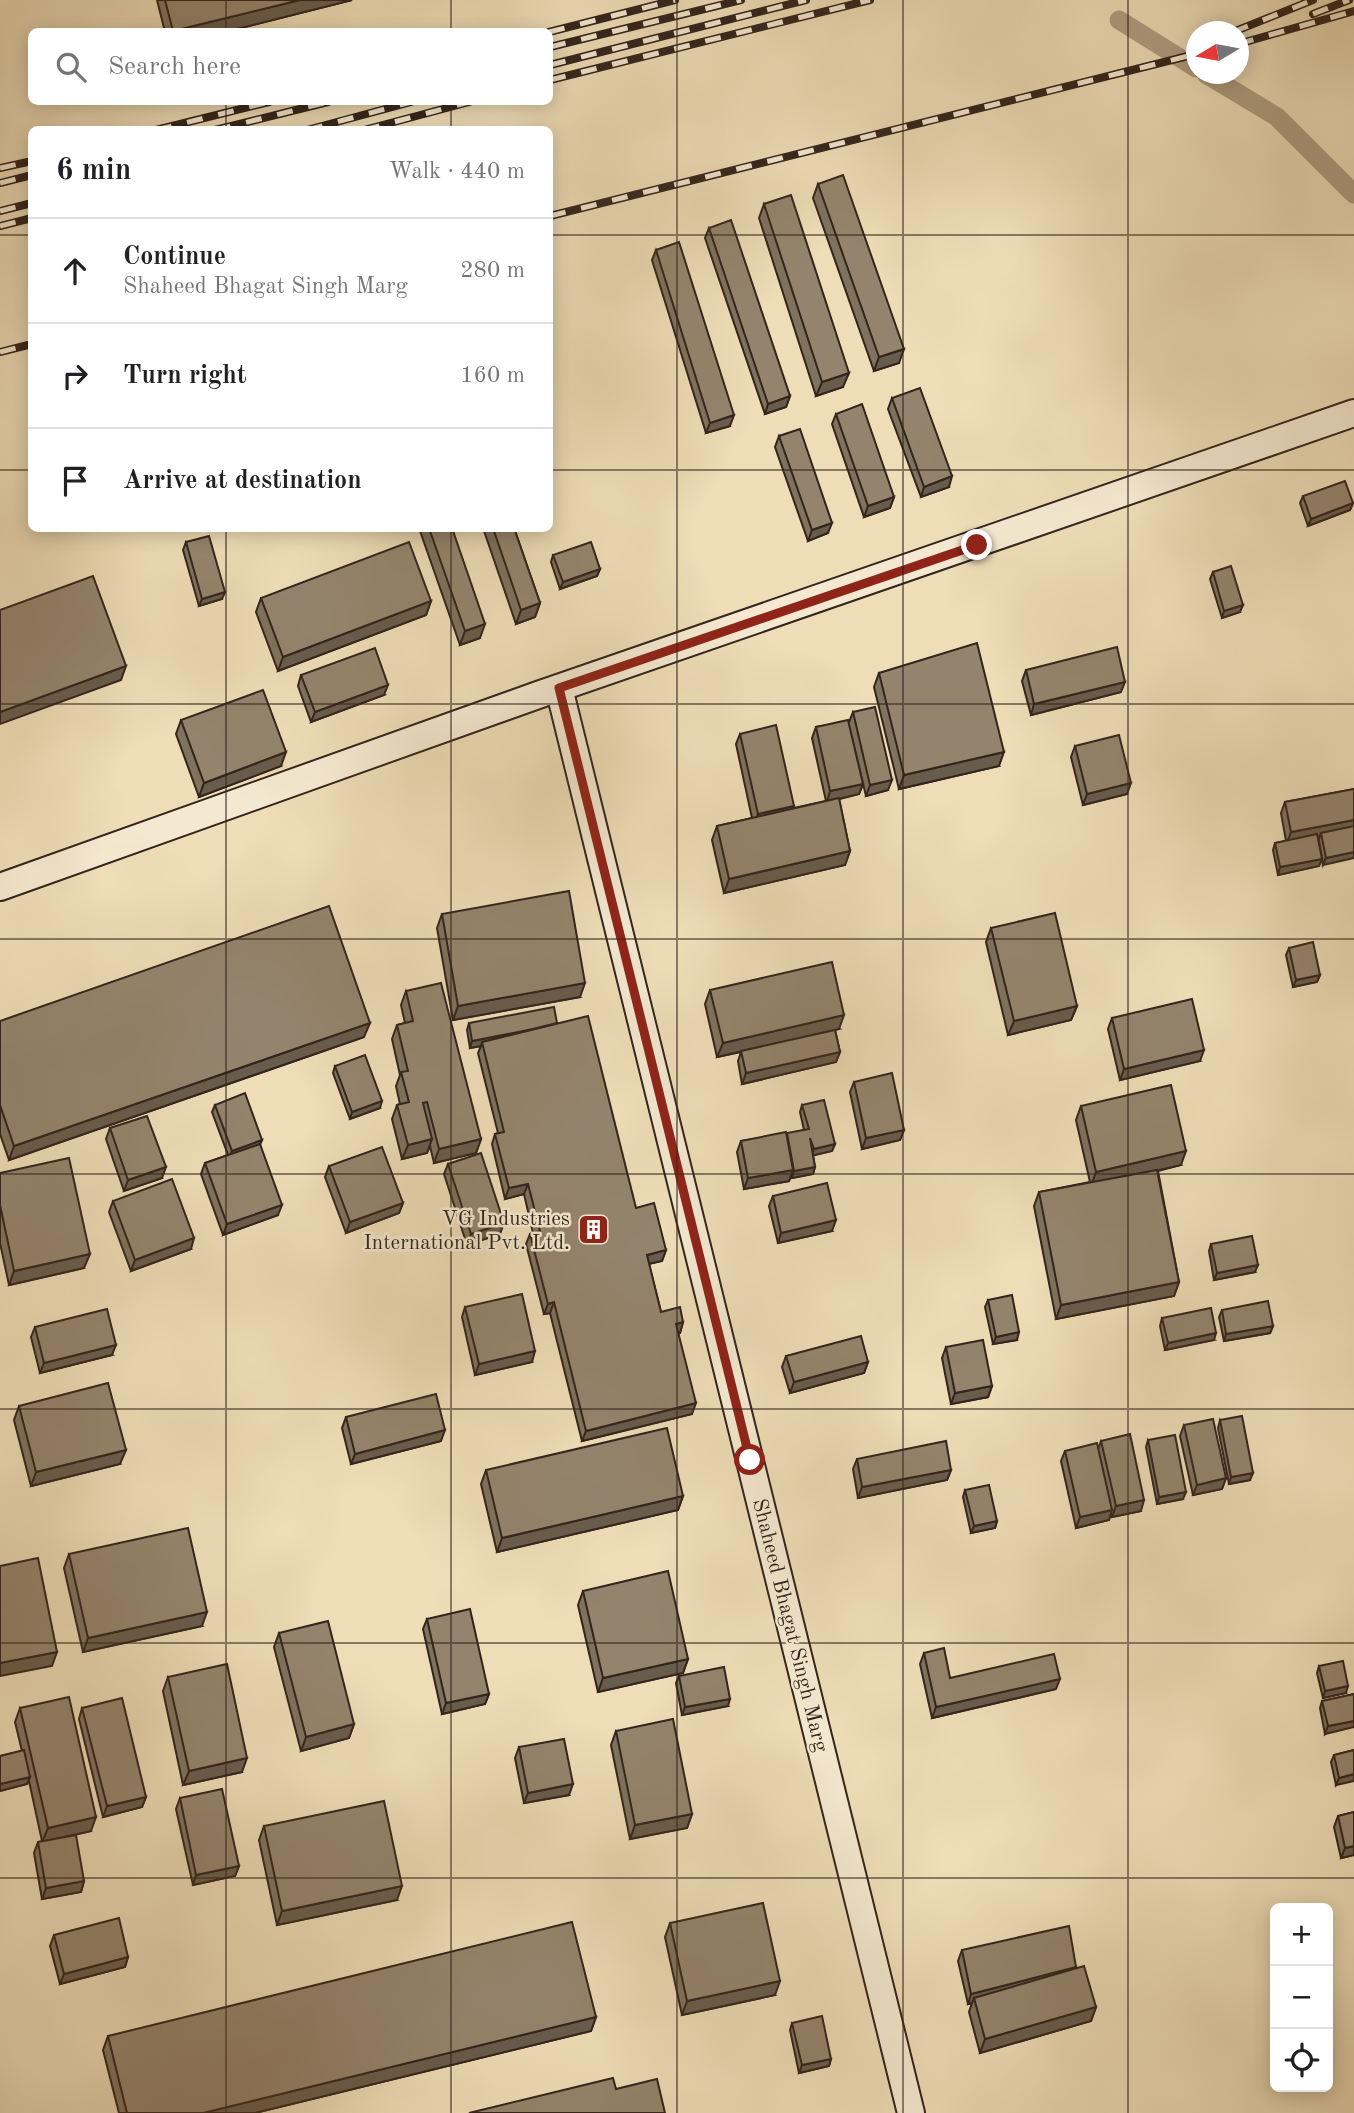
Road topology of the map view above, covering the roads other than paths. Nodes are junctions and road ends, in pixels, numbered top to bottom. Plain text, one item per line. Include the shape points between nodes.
1 (1354, 413) edge
2 (559, 688) junction
3 (0, 887) edge
4 (911, 2113) edge

1 - 2 street
2 - 3 street
2 - 4 street, Shaheed Bhagat Singh Marg

